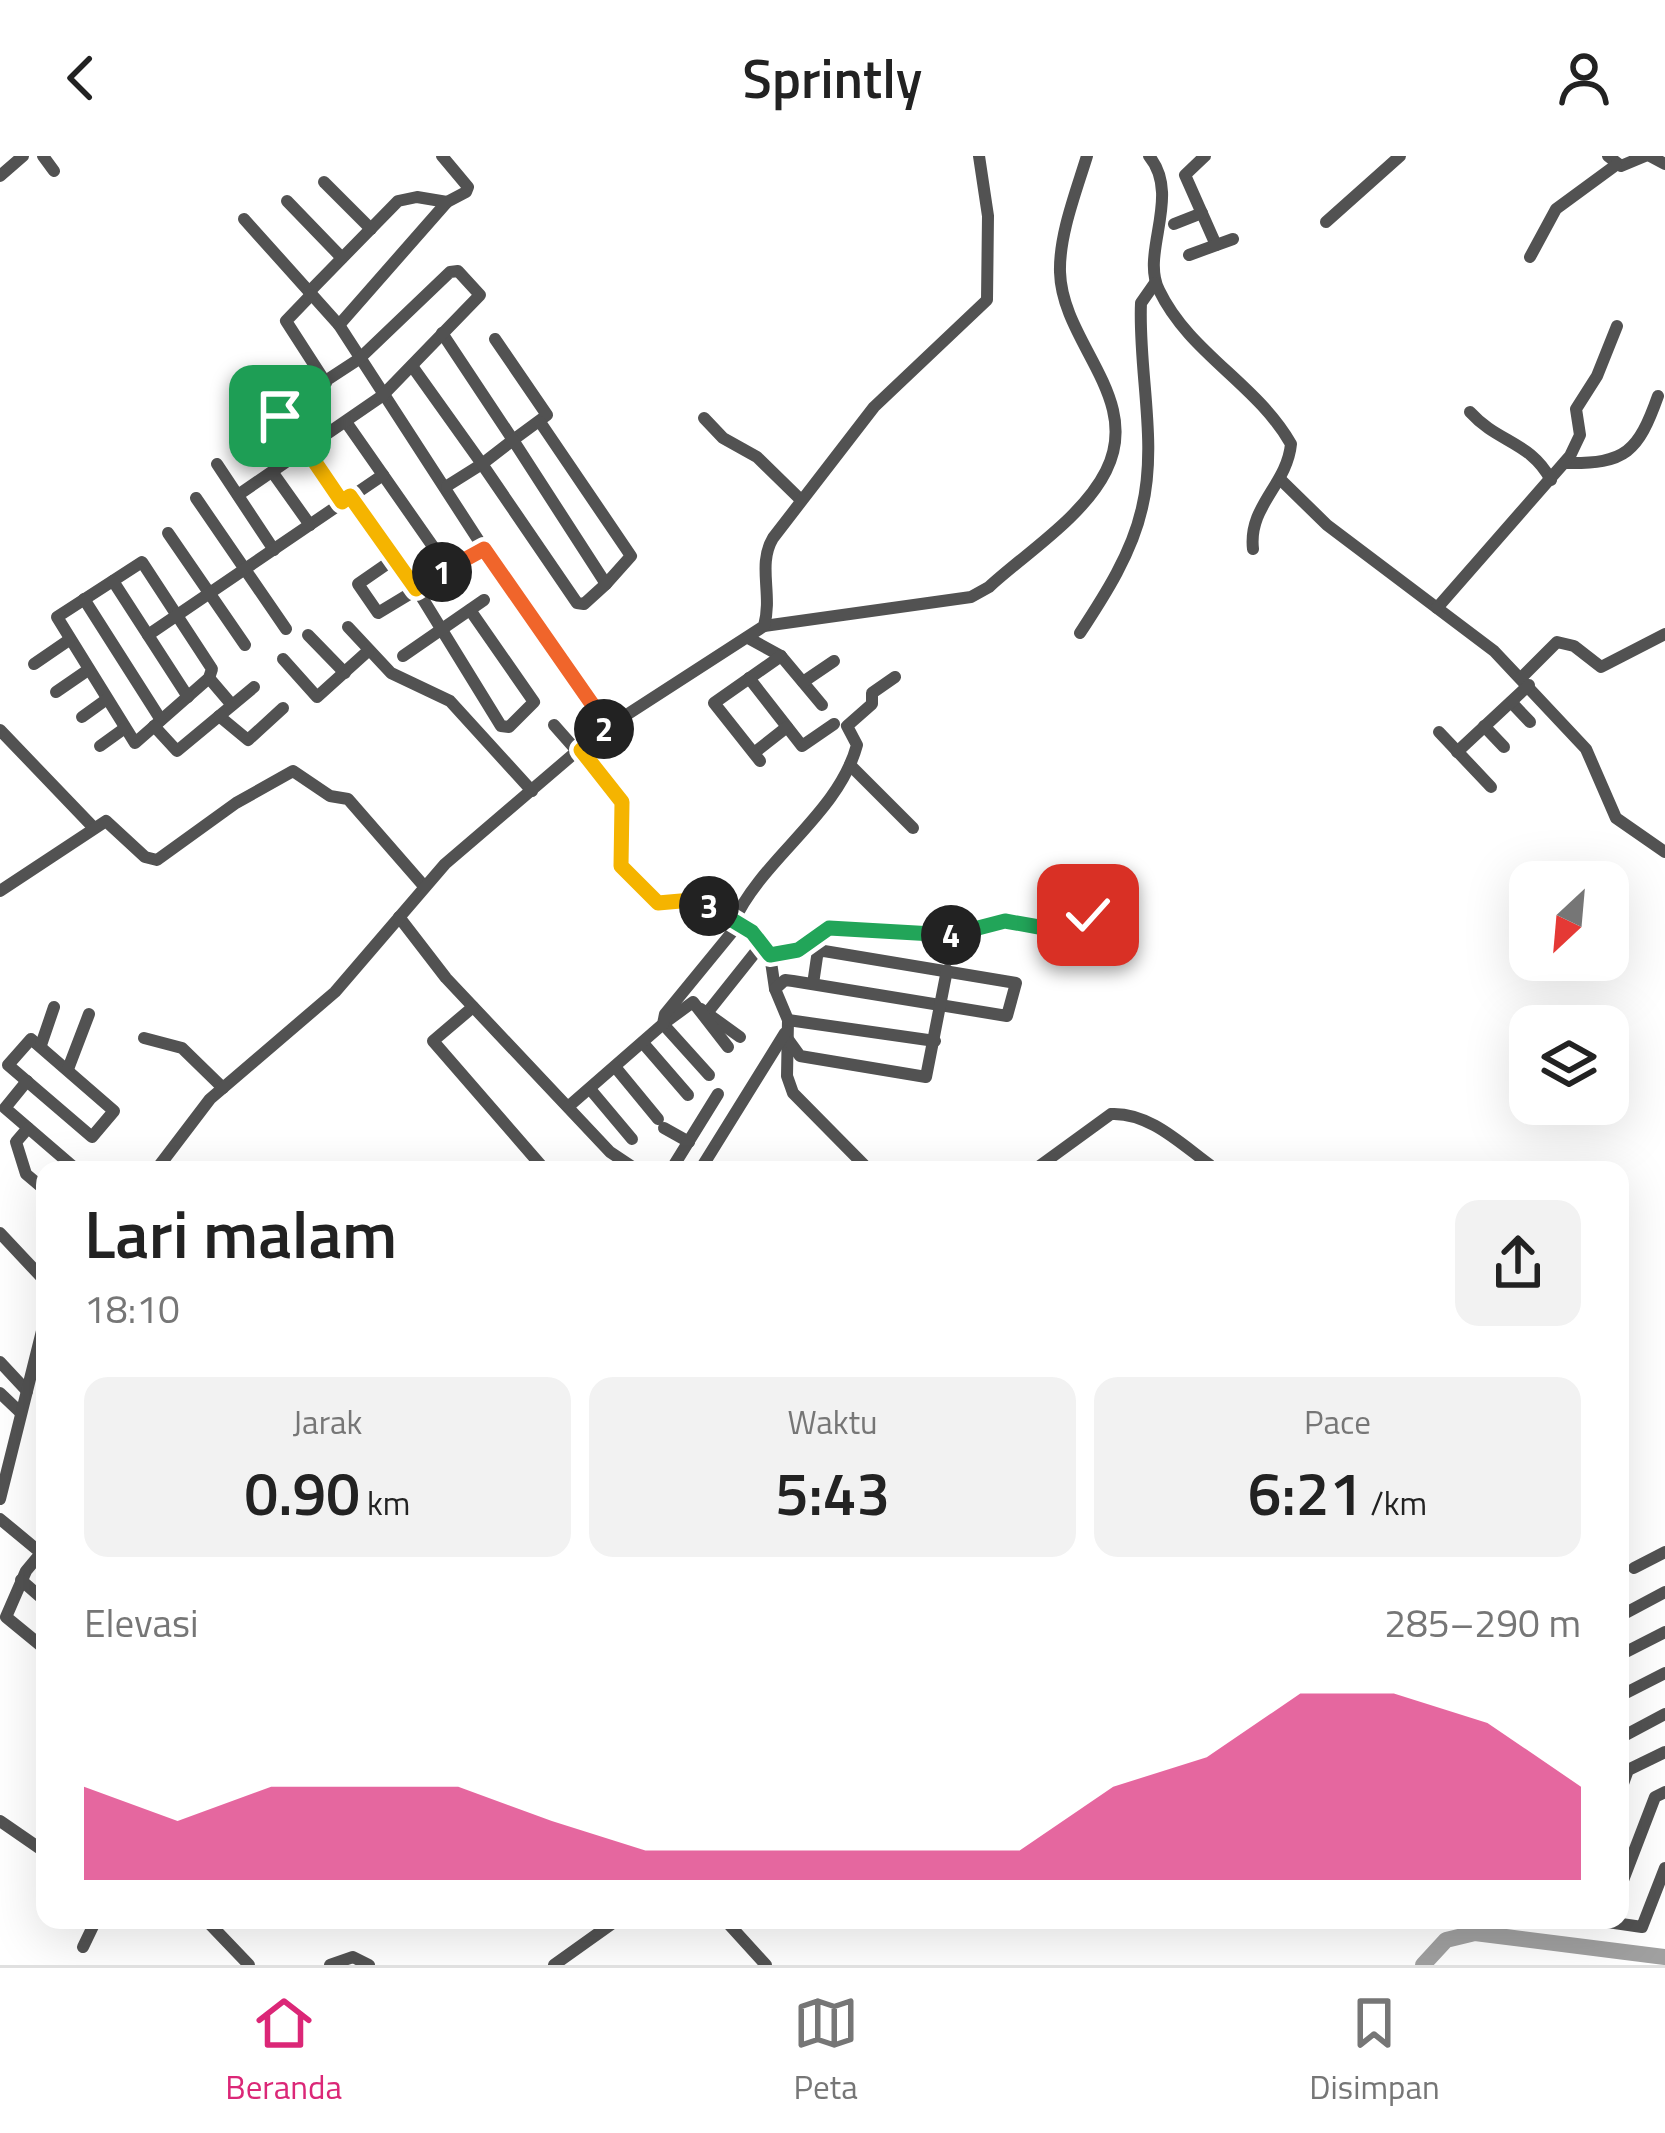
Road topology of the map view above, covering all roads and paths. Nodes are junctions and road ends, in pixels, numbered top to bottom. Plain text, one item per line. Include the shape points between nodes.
1 (23, 156) edge
2 (44, 156) edge
3 (442, 156) edge
4 (980, 156) edge
5 (1087, 156) edge
6 (1149, 156) edge
7 (1205, 156) edge
8 (1400, 156) edge
9 (1647, 156) edge
10 (1612, 160) edge
11 (1665, 164) edge
12 (54, 171) dead end
13 (0, 176) edge
14 (324, 182) dead end
15 (287, 201) dead end
16 (447, 202) junction
17 (1202, 213) junction
18 (244, 219) dead end
19 (1326, 222) dead end
20 (1174, 224) dead end
21 (371, 229) junction
22 (1233, 239) dead end
23 (1216, 245) junction
24 (1189, 255) dead end
25 (1530, 257) dead end
26 (343, 258) junction
27 (1155, 283) junction
28 (310, 293) junction
29 (339, 326) junction
30 (1617, 326) dead end
31 (442, 333) junction
32 (494, 339) dead end
33 (359, 359) junction
34 (412, 366) junction
35 (326, 382) junction
36 (1658, 395) dead end
37 (382, 396) junction
38 (1470, 412) dead end
39 (704, 418) dead end
40 (346, 422) junction
41 (540, 422) junction
42 (513, 440) junction
43 (303, 452) junction
44 (1566, 463) junction
45 (217, 464) dead end
46 (482, 464) junction
47 (273, 473) junction
48 (383, 475) junction
49 (1551, 480) junction
50 (1282, 481) junction
51 (447, 486) junction
52 (238, 495) junction
53 (196, 498) dead end
54 (346, 499) junction
55 (802, 500) junction
56 (310, 525) junction
57 (168, 532) dead end
58 (484, 549) junction
59 (1253, 549) dead end
60 (274, 550) junction
61 (397, 557) junction
62 (448, 568) junction
63 (246, 570) junction
64 (113, 581) junction
65 (606, 584) junction
66 (416, 589) junction
67 (210, 592) junction
68 (84, 599) junction
69 (484, 600) dead end
70 (1437, 608) junction
71 (470, 610) junction
72 (178, 615) junction
73 (764, 626) junction
74 (348, 627) dead end
75 (286, 629) dead end
76 (438, 632) junction
77 (1080, 633) dead end
78 (308, 634) dead end
79 (1665, 634) edge
80 (148, 635) junction
81 (750, 639) junction
82 (69, 640) junction
83 (245, 645) dead end
84 (368, 652) junction
85 (403, 656) dead end
86 (781, 656) junction
87 (283, 659) dead end
88 (834, 661) dead end
89 (34, 664) dead end
90 (88, 670) junction
91 (344, 673) junction
92 (895, 676) dead end
93 (209, 678) junction
94 (749, 678) junction
95 (803, 682) junction
96 (1525, 682) junction
97 (254, 686) dead end
98 (56, 692) dead end
99 (188, 697) junction
100 (106, 699) junction
101 (1510, 702) junction
102 (232, 705) junction
103 (822, 705) dead end
104 (283, 708) dead end
105 (218, 716) junction
106 (82, 717) dead end
107 (1530, 722) dead end
108 (158, 723) junction
109 (834, 724) dead end
110 (554, 725) dead end
111 (1484, 726) junction
112 (608, 727) junction
113 (125, 728) junction
114 (788, 728) junction
115 (1, 731) edge
116 (1439, 733) dead end
117 (100, 746) dead end
118 (1504, 748) dead end
119 (581, 750) junction
120 (1457, 752) junction
121 (850, 765) junction
122 (1491, 788) dead end
123 (532, 791) junction
124 (94, 828) junction
125 (913, 828) dead end
126 (1665, 852) edge
127 (423, 885) junction
128 (0, 891) edge
129 (1123, 892) dead end
130 (399, 917) junction
131 (733, 927) junction
132 (764, 952) junction
133 (947, 970) junction
134 (813, 984) junction
135 (775, 989) junction
136 (687, 998) junction
137 (473, 1006) junction
138 (941, 1006) junction
139 (54, 1007) dead end
140 (707, 1013) junction
141 (89, 1015) dead end
142 (663, 1024) junction
143 (788, 1028) junction
144 (144, 1038) dead end
145 (935, 1041) junction
146 (644, 1043) junction
147 (41, 1046) junction
148 (616, 1068) junction
149 (68, 1069) junction
150 (709, 1075) dead end
151 (27, 1082) junction
152 (223, 1088) junction
153 (590, 1089) junction
154 (718, 1094) dead end
155 (688, 1095) dead end
156 (569, 1106) junction
157 (28, 1128) junction
158 (632, 1139) dead end
159 (688, 1142) junction
160 (66, 1161) edge
161 (162, 1161) edge
162 (537, 1161) edge
163 (624, 1161) edge
164 (676, 1161) edge
165 (706, 1161) edge
166 (859, 1161) edge
167 (1046, 1161) edge
168 (1203, 1161) edge
169 (36, 1182) edge
170 (0, 1232) edge
171 (36, 1271) edge
172 (36, 1355) edge
173 (0, 1362) edge
174 (27, 1391) junction
175 (0, 1393) edge
176 (21, 1413) junction
177 (0, 1497) edge
178 (0, 1519) edge
179 (36, 1546) edge
180 (1664, 1556) edge
181 (36, 1562) edge
182 (1634, 1568) dead end
183 (21, 1580) junction
184 (1665, 1592) edge
185 (36, 1593) edge
186 (1629, 1611) edge
187 (1665, 1632) edge
188 (36, 1642) edge
189 (1629, 1650) edge
190 (1665, 1673) edge
191 (1629, 1691) edge
192 (1665, 1714) edge
193 (1629, 1733) edge
194 (1665, 1751) edge
195 (1629, 1769) edge
196 (1665, 1792) edge
197 (0, 1822) edge
198 (36, 1846) edge
199 (1629, 1864) edge
200 (1665, 1868) edge
201 (1629, 1925) edge
202 (92, 1929) edge
203 (215, 1929) edge
204 (604, 1929) edge
205 (733, 1929) edge
206 (83, 1947) dead end
207 (249, 1965) edge
208 (330, 1965) edge
209 (369, 1965) edge
210 (554, 1965) edge
211 (766, 1965) edge

1 - 13 street
2 - 12 street
3 - 16 street via 467,187
4 - 55 street via 985,305 897,381
5 - 73 street via 1060,271 1068,312 1115,408 1112,457 1096,486 971,597
6 - 27 street via 1161,182
7 - 17 street via 1185,175
8 - 19 street
9 - 10 street
9 - 11 street
10 - 25 street via 1556,209
14 - 21 street
15 - 26 street
16 - 21 street via 406,196
16 - 29 street
17 - 20 street
17 - 23 street
18 - 28 street
21 - 26 street
22 - 23 street
23 - 24 street
26 - 28 street
27 - 50 street via 1192,337 1276,419 1292,448
27 - 77 street via 1141,303 1142,510
28 - 29 street
28 - 35 street via 286,321
29 - 33 street
30 - 44 street via 1576,409 1580,434
31 - 33 street via 480,298 458,271
31 - 34 street
31 - 42 street
32 - 41 street via 547,414
33 - 35 street
33 - 37 street
34 - 37 street
34 - 46 street
35 - 43 street via 280,410
36 - 44 street via 1630,451 1603,463
37 - 40 street
37 - 51 street
38 - 49 street via 1488,431 1536,455
39 - 55 street
40 - 43 street
40 - 48 street
41 - 42 street
41 - 65 street via 632,556
42 - 46 street
42 - 65 street
43 - 47 street
43 - 54 street
44 - 49 street
45 - 52 street
46 - 51 street
46 - 65 street via 577,603
47 - 52 street
47 - 56 street
48 - 54 street
48 - 62 street
49 - 70 street
50 - 59 street via 1256,511
50 - 70 street
51 - 58 street
52 - 60 street
53 - 63 street
54 - 56 street
54 - 61 street
55 - 73 street via 765,552 771,596
56 - 60 street
57 - 67 street
58 - 62 street
58 - 112 street
60 - 63 street
61 - 66 street
61 - 66 street via 358,588 380,613
62 - 66 street
63 - 67 street
63 - 75 street
64 - 68 street
64 - 72 street via 142,562
64 - 80 street
66 - 76 street
67 - 72 street
67 - 83 street
68 - 82 street via 57,616
68 - 108 street
69 - 71 street
70 - 96 street
71 - 76 street
71 - 76 street via 534,702 509,727
72 - 80 street
72 - 93 street via 212,669
73 - 81 street
74 - 84 street
76 - 85 street
78 - 91 street
79 - 96 street via 1601,667 1557,642
80 - 99 street
81 - 86 street
81 - 112 street
82 - 89 street
82 - 90 street
84 - 91 street
84 - 123 street via 391,673 450,701
86 - 94 street
86 - 95 street
87 - 91 street via 317,697
88 - 95 street
90 - 98 street
90 - 100 street
92 - 121 street via 847,726 857,745
93 - 99 street
93 - 102 street
94 - 114 street
94 - 114 street via 714,703 757,757
95 - 103 street
96 - 101 street
96 - 126 street via 1591,756 1616,818
97 - 102 street
99 - 108 street
100 - 106 street
100 - 113 street
101 - 107 street
101 - 111 street
102 - 105 street
104 - 105 street via 248,740
105 - 108 street via 177,752
108 - 113 street via 135,743
109 - 114 street via 802,746
110 - 119 street
111 - 118 street
111 - 120 street
112 - 119 street
113 - 117 street
115 - 124 street
116 - 120 street
119 - 123 street
119 - 131 street via 622,802 617,859 634,883 658,903 692,900
120 - 122 street
121 - 125 street
121 - 131 street via 752,889
123 - 127 street
124 - 127 street via 108,822 157,860 296,771 329,796 348,799
124 - 128 street
127 - 130 street
129 - 132 street via 1062,924 1005,921 953,935 829,928 798,950
130 - 137 street
130 - 152 street via 335,992
131 - 132 street via 752,932
131 - 136 street
132 - 135 street
132 - 140 street
133 - 134 street via 818,950
133 - 138 street
133 - 138 street via 1016,983 1007,1016
134 - 135 street via 785,980
134 - 138 street
135 - 143 street
136 - 140 street
136 - 140 street via 736,1035
136 - 142 street
137 - 156 street
137 - 162 street via 433,1041
138 - 145 street
139 - 147 street
141 - 149 street
142 - 146 street
142 - 150 street
143 - 145 street
143 - 145 street via 800,1056 926,1077
143 - 165 street
143 - 166 street via 793,1093
144 - 152 street via 182,1048
146 - 148 street
146 - 155 street
147 - 149 street
147 - 151 street via 31,1039 8,1065
148 - 153 street
148 - 159 street via 661,1123
149 - 151 street via 114,1111 92,1137
151 - 157 street via 5,1108
152 - 161 street
153 - 156 street
153 - 158 street
154 - 159 street
156 - 163 street
157 - 160 street
157 - 169 street via 16,1142
159 - 164 street
167 - 168 street via 1111,1114 1152,1124
170 - 171 street
172 - 174 street
173 - 174 street
174 - 176 street
175 - 176 street
176 - 177 street
178 - 179 street
180 - 182 street
181 - 183 street
183 - 185 street
183 - 188 street via 6,1617
184 - 186 street
187 - 189 street
190 - 191 street
192 - 193 street
194 - 195 street
196 - 199 street via 1654,1798
197 - 198 street
200 - 201 street via 1642,1927
202 - 206 street
203 - 207 street
204 - 210 street
205 - 211 street
208 - 209 street via 353,1957

